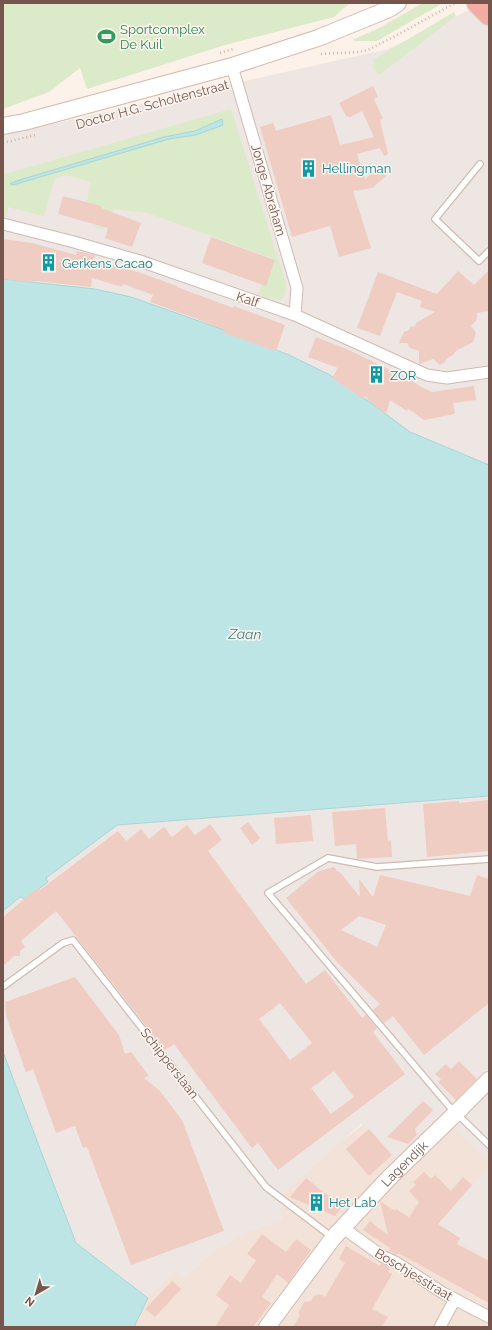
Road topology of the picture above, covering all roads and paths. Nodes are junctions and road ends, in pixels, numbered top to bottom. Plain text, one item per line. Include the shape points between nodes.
1 (398, 3) edge
2 (455, 3) edge
3 (477, 3) edge
4 (489, 15) edge
5 (315, 55) dead end
6 (235, 73) junction
7 (141, 107) dead end
8 (3, 126) edge
9 (42, 133) dead end
10 (3, 144) edge
11 (480, 164) dead end
12 (3, 224) edge
13 (489, 251) edge
14 (295, 314) junction
15 (489, 372) edge
16 (489, 859) edge
17 (4, 986) dead end
18 (489, 1080) edge
19 (456, 1113) junction
20 (489, 1145) edge
21 (337, 1232) junction
22 (455, 1299) junction
23 (489, 1317) edge
24 (269, 1326) edge
25 (440, 1327) edge

1 - 6 main road, Doctor H.G. Scholtenstraat
2 - 5 path via 368,50
3 - 4 highway
6 - 7 path, Doctor H.G. Scholtenstraat via 206,92 188,94
6 - 8 main road, Doctor H.G. Scholtenstraat
6 - 14 street, Jonge Abraham via 297,288
9 - 10 path
11 - 13 lane via 435,218 480,261
12 - 14 street, Kalf via 140,261
14 - 15 street, Kalf via 427,375 447,378
16 - 19 lane via 377,866 328,858 268,893
17 - 21 lane, Schipperslaan via 63,943 73,940 266,1187
18 - 19 main road, Lagendijk
19 - 20 lane
19 - 21 main road, Lagendijk
21 - 22 street, Boschjesstraat via 397,1263
21 - 24 main road, Lagendijk
22 - 23 street, Boschjesstraat
22 - 25 street

